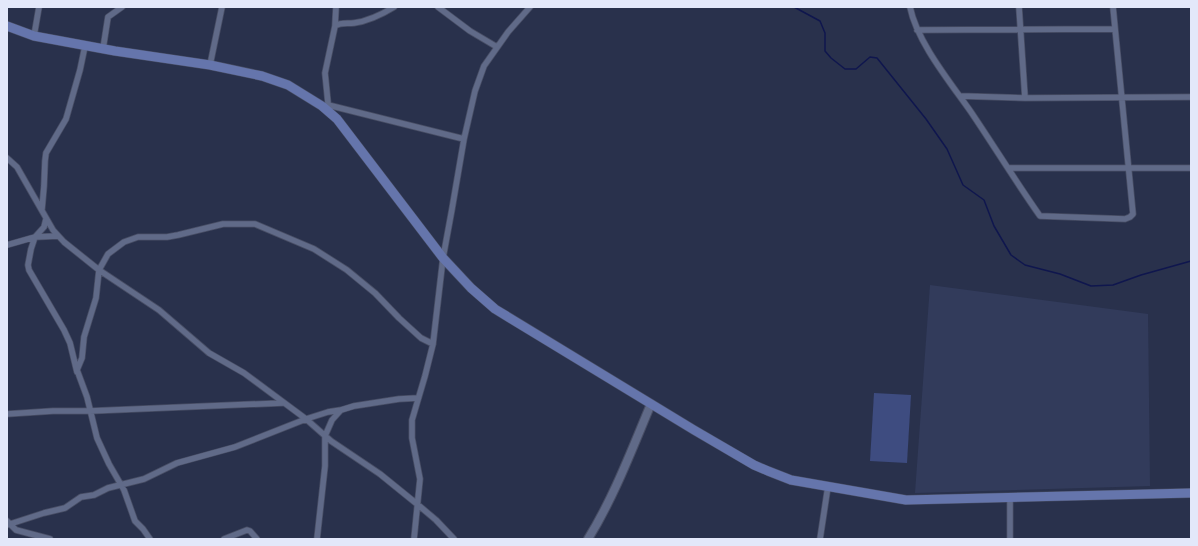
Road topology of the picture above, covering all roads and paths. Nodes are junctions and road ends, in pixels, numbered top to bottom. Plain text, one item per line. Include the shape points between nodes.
1 (39, 7) edge
2 (122, 7) edge
3 (222, 7) edge
4 (336, 7) edge
5 (394, 7) edge
6 (438, 7) edge
7 (530, 7) edge
8 (910, 7) edge
9 (1018, 7) edge
10 (1113, 7) edge
11 (7, 26) edge
12 (335, 26) junction
13 (1020, 29) junction
14 (1114, 29) junction
15 (917, 30) junction
16 (34, 36) junction
17 (85, 46) junction
18 (498, 47) junction
19 (103, 49) junction
20 (210, 65) junction
21 (960, 96) junction
22 (1121, 97) junction
23 (1191, 97) edge
24 (1025, 98) junction
25 (329, 109) junction
26 (464, 139) junction
27 (7, 158) edge
28 (1009, 168) junction
29 (1129, 168) junction
30 (1191, 168) edge
31 (42, 210) junction
32 (46, 219) junction
33 (58, 236) junction
34 (35, 237) junction
35 (7, 245) edge
36 (442, 258) junction
37 (99, 270) junction
38 (433, 344) junction
39 (78, 372) junction
40 (418, 398) junction
41 (283, 403) junction
42 (651, 404) junction
43 (341, 410) junction
44 (90, 411) junction
45 (7, 414) edge
46 (306, 418) junction
47 (326, 436) junction
48 (121, 485) junction
49 (828, 486) junction
50 (1191, 492) edge
51 (1010, 498) junction
52 (417, 504) junction
53 (8, 523) edge
54 (50, 539) edge
55 (150, 539) edge
56 (224, 539) edge
57 (257, 539) edge
58 (317, 539) edge
59 (414, 539) edge
60 (454, 539) edge
61 (588, 539) edge
62 (820, 539) edge
63 (1010, 539) edge

1 - 16 street
2 - 19 street via 108,17
3 - 20 street
4 - 12 street
5 - 12 street via 379,16
6 - 18 street via 470,31
7 - 18 street
8 - 15 street
9 - 13 street
10 - 14 street
11 - 16 main road
12 - 25 street via 325,73
13 - 14 street
13 - 15 street
13 - 24 street
14 - 22 street
15 - 21 street
16 - 17 main road
17 - 19 main road
17 - 31 street via 66,119 46,153
18 - 26 street via 484,66 479,78
19 - 20 main road
20 - 25 main road via 282,83
21 - 24 street
21 - 28 street
22 - 23 street
22 - 24 street
22 - 29 street
25 - 26 street
25 - 36 main road
26 - 36 street
27 - 31 street via 18,166
28 - 29 street
28 - 29 street via 1041,217 1125,219 1133,214
29 - 30 street
31 - 32 street
32 - 33 street
32 - 34 street via 44,227
33 - 34 street
33 - 37 street
34 - 35 street
34 - 39 street via 29,257 29,270 64,330
36 - 38 street
36 - 42 main road via 496,309
37 - 38 street via 108,254 133,238 178,235 223,224 255,224 314,249 347,270 375,293 421,338
37 - 39 street via 96,298 84,337
37 - 41 street via 159,310 209,353 244,373
38 - 40 street
39 - 44 street
40 - 43 street
40 - 52 street via 412,420 412,438 420,479
41 - 44 street
41 - 46 street
42 - 49 main road via 768,471 791,480
42 - 61 main road via 616,487
43 - 46 street
43 - 47 street via 329,425
44 - 45 street
44 - 48 street via 97,438
46 - 47 street
46 - 48 street via 235,447 177,463 150,477
47 - 52 street
47 - 58 street
48 - 53 street via 77,498 65,508
48 - 55 street via 135,521
49 - 51 main road via 906,500
49 - 62 street
50 - 51 main road
51 - 63 street
52 - 59 street
52 - 60 street
53 - 54 street via 16,530
56 - 57 street via 247,530

